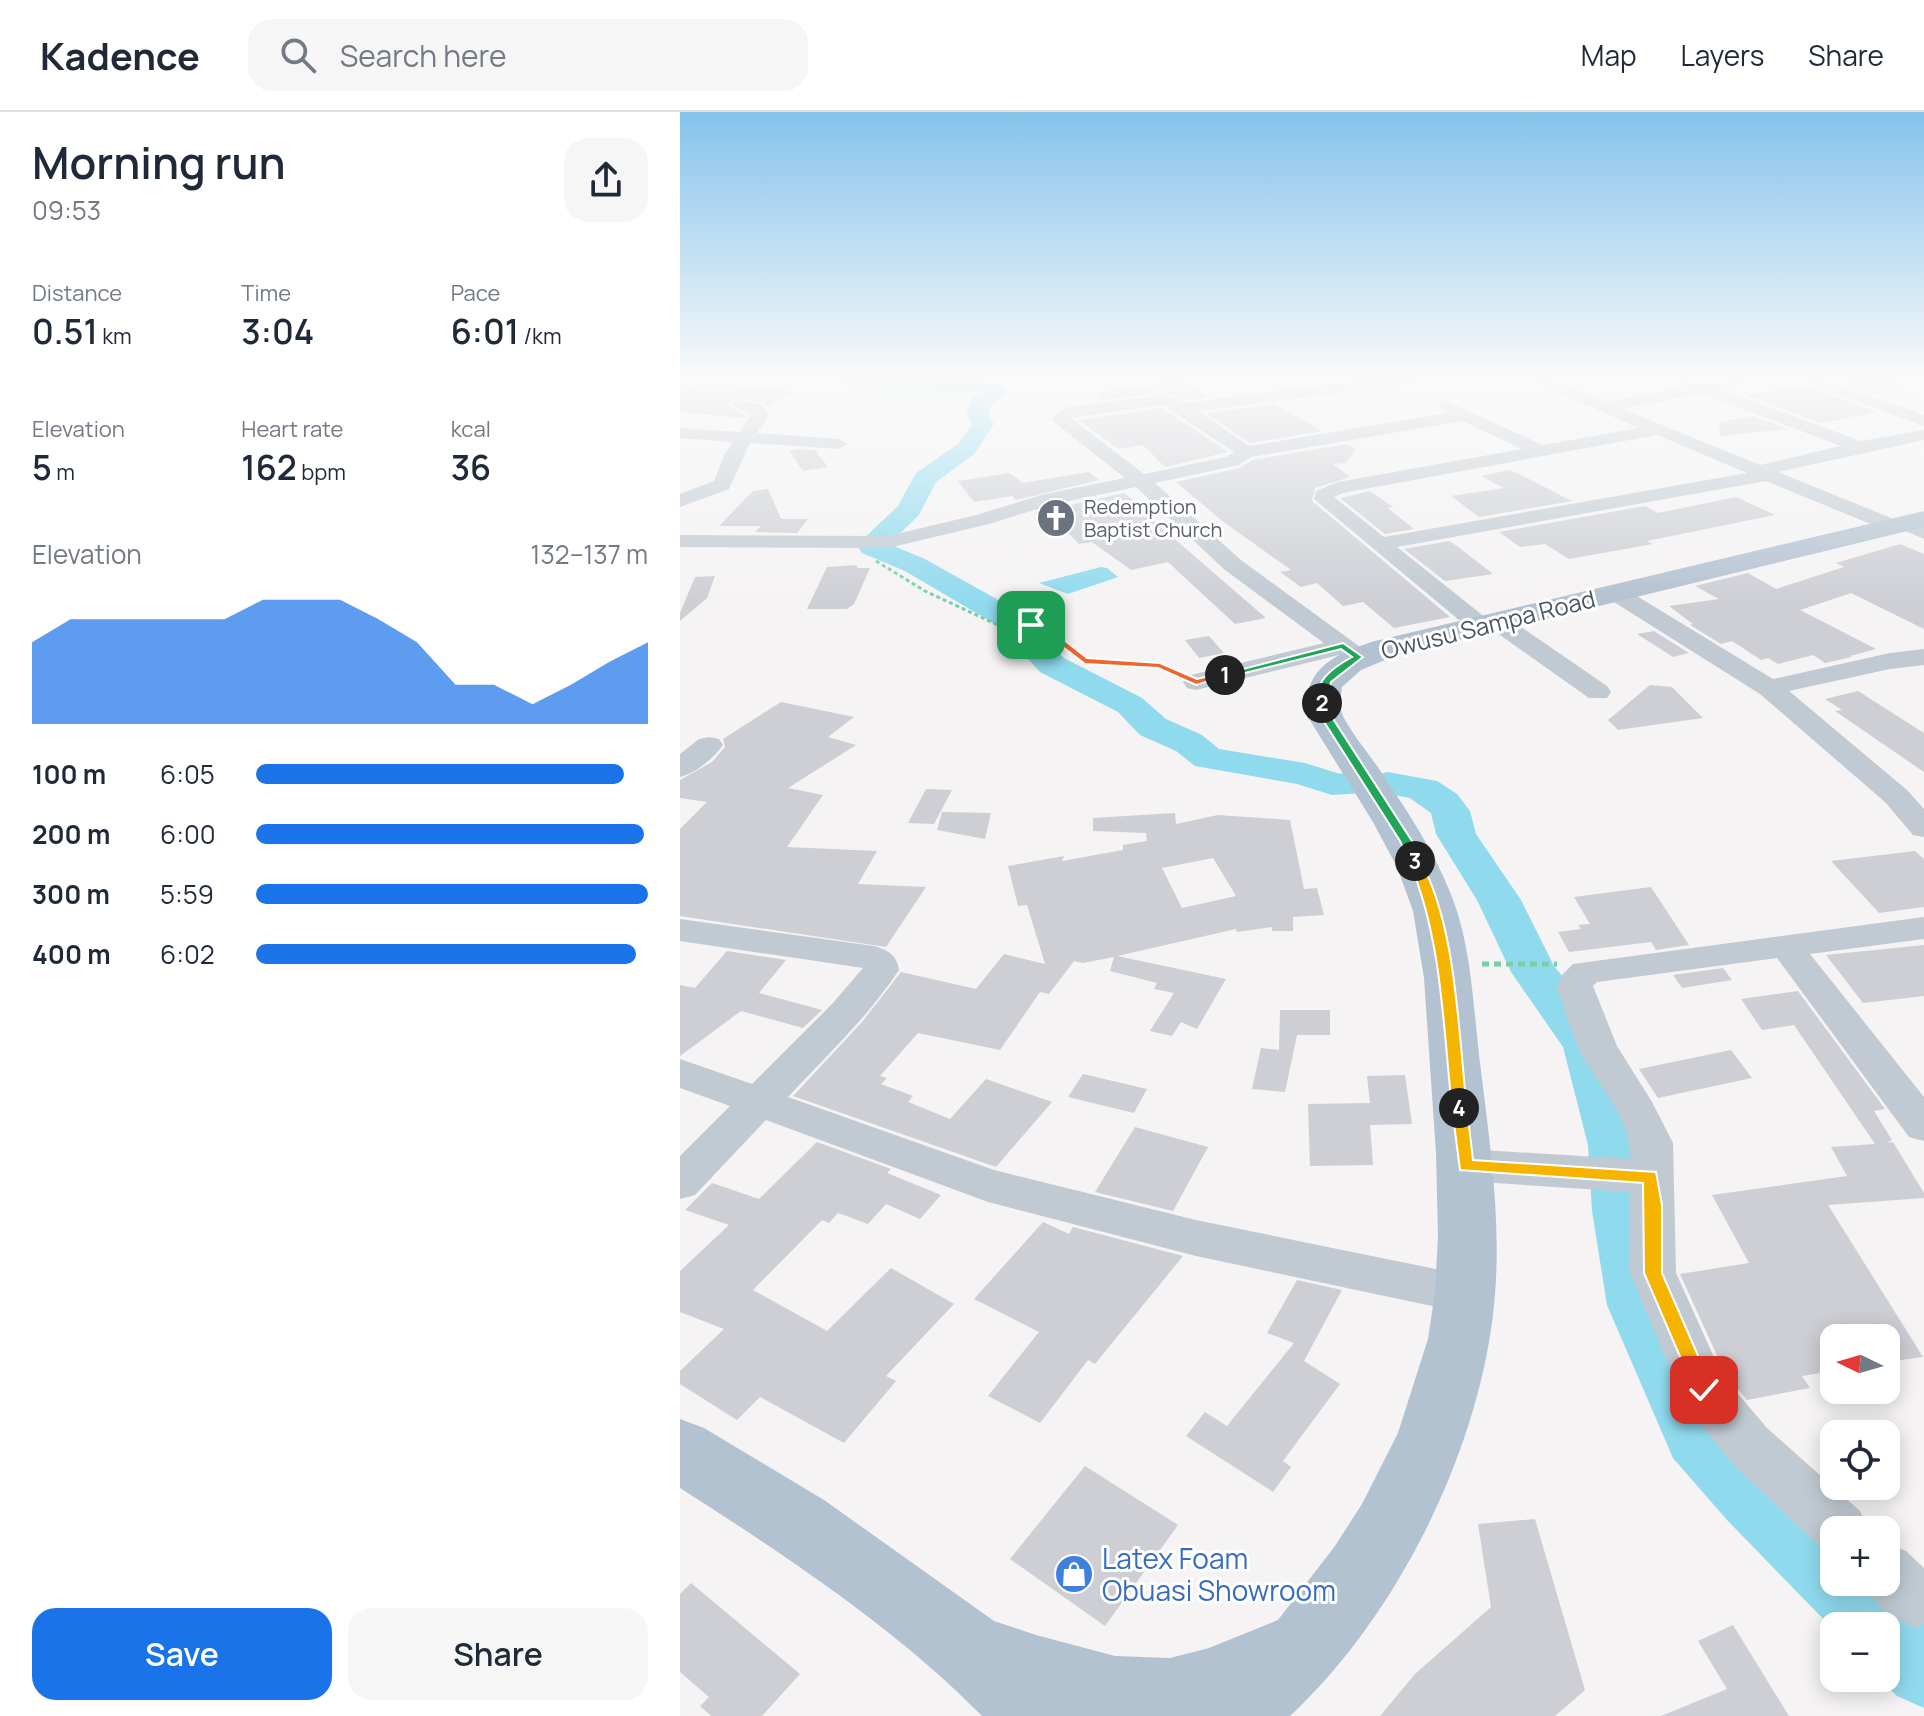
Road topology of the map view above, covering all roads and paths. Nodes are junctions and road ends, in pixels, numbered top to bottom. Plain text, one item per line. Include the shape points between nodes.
1 (734, 453) edge
2 (1105, 453) edge
3 (1245, 453) edge
4 (1538, 453) edge
5 (1713, 453) edge
6 (1838, 453) edge
7 (1763, 473) junction
8 (1141, 481) junction
9 (680, 503) edge
10 (1911, 525) edge
11 (683, 541) edge
12 (846, 544) junction
13 (1381, 544) junction
14 (1614, 592) junction
15 (1488, 623) junction
16 (1351, 652) junction
17 (1924, 657) edge
18 (1196, 682) joint
19 (1769, 688) junction
20 (1598, 692) dead end
21 (709, 745) dead end
22 (680, 768) edge
23 (1924, 828) edge
24 (1924, 928) edge
25 (680, 930) edge
26 (1785, 945) junction
27 (1555, 964) dead end
28 (1504, 965) dead end
29 (680, 1073) edge
30 (758, 1102) junction
31 (1924, 1126) edge
32 (1466, 1165) junction
33 (1644, 1176) junction
34 (680, 1183) edge
35 (1465, 1294) junction
36 (680, 1450) edge
37 (1826, 1516) edge
38 (972, 1651) junction
39 (1271, 1689) edge
40 (1038, 1716) edge

1 - 9 street via 722,485
2 - 8 street
3 - 8 street via 1232,461
4 - 13 street via 1323,495
5 - 7 street
6 - 7 street
7 - 10 street
7 - 13 street
8 - 12 street via 1045,500 888,542
8 - 16 street via 1233,565
9 - 11 street via 712,514
10 - 14 main road, Owusu Sampa Road
11 - 12 street
12 - 18 path via 925,591 1008,629 1041,626 1085,661 1160,666
13 - 15 street
14 - 15 main road, Owusu Sampa Road
14 - 19 street
15 - 16 main road, Owusu Sampa Road
15 - 20 street
16 - 18 street
16 - 32 main road, Owusu Sampa Road via 1326,681 1321,696 1324,714 1406,841 1430,895
17 - 19 street
19 - 23 street via 1896,796
21 - 22 street
24 - 26 street
25 - 30 street via 880,962 881,970 845,1013
26 - 31 street
26 - 33 street via 1586,972 1575,983 1598,1048 1652,1143
27 - 28 path
29 - 30 street
30 - 34 street
30 - 35 street via 988,1185 1196,1238
32 - 33 street
32 - 35 main road, Owusu Sampa Road
33 - 37 street via 1654,1205 1653,1273 1704,1390 1749,1445
35 - 39 main road, Owusu Sampa Road via 1454,1359 1426,1451 1379,1547
36 - 38 main road via 799,1524
38 - 39 main road via 1113,1698 1152,1700 1197,1691
38 - 40 main road

